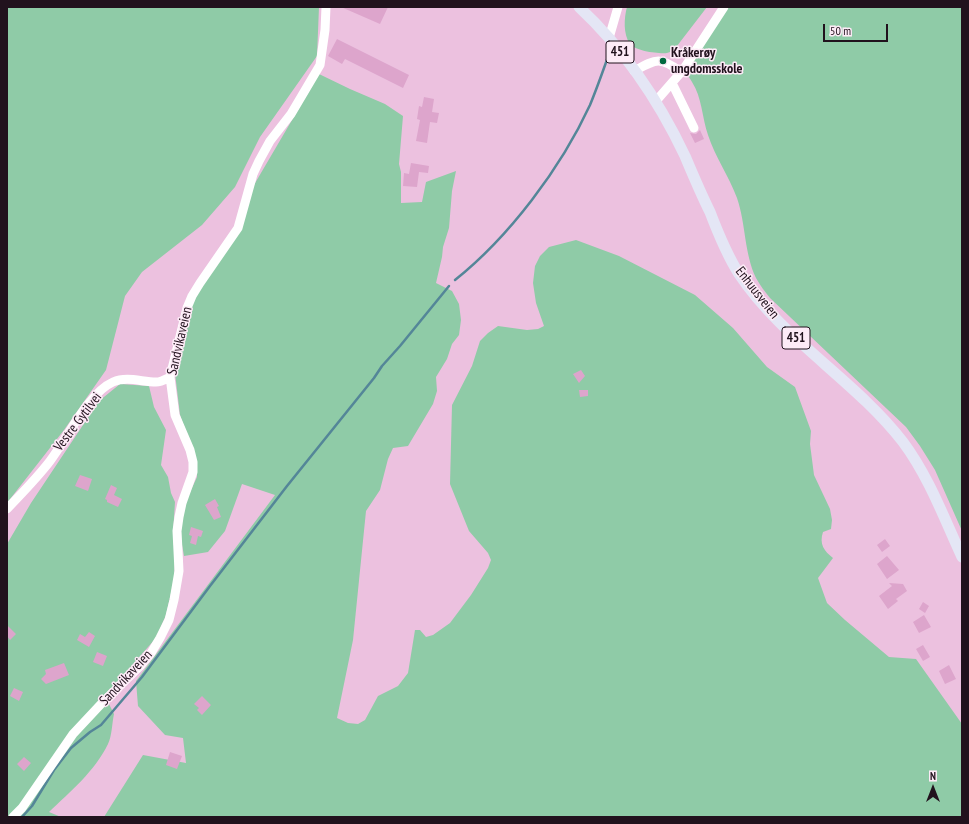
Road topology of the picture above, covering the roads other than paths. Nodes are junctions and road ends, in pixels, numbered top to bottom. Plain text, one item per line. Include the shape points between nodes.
1 (326, 7) edge
2 (579, 7) edge
3 (618, 7) edge
4 (724, 7) edge
5 (610, 38) junction
6 (634, 71) junction
7 (681, 72) junction
8 (671, 84) junction
9 (656, 101) junction
10 (694, 128) dead end
11 (170, 377) junction
12 (7, 509) edge
13 (962, 557) edge
14 (13, 817) edge

1 - 11 street, Sandvikaveien via 320,65 259,161 234,235 192,296
2 - 5 main road, Enhuusveien / 451
3 - 5 street
4 - 7 street
5 - 6 main road, Enhuusveien / 451
6 - 7 street via 648,63 660,61
6 - 9 main road, Enhuusveien / 451
7 - 8 street
8 - 9 street
8 - 10 street
9 - 13 main road, Enhuusveien / 451 via 684,155 722,243 739,273 764,307 878,414 902,442 929,484
11 - 12 street, Vestre Gytilvei via 157,382 125,379 108,384 87,406 51,460
11 - 14 street, Sandvikaveien via 175,415 190,450 193,472 179,517 179,571 169,620 151,653 73,734

